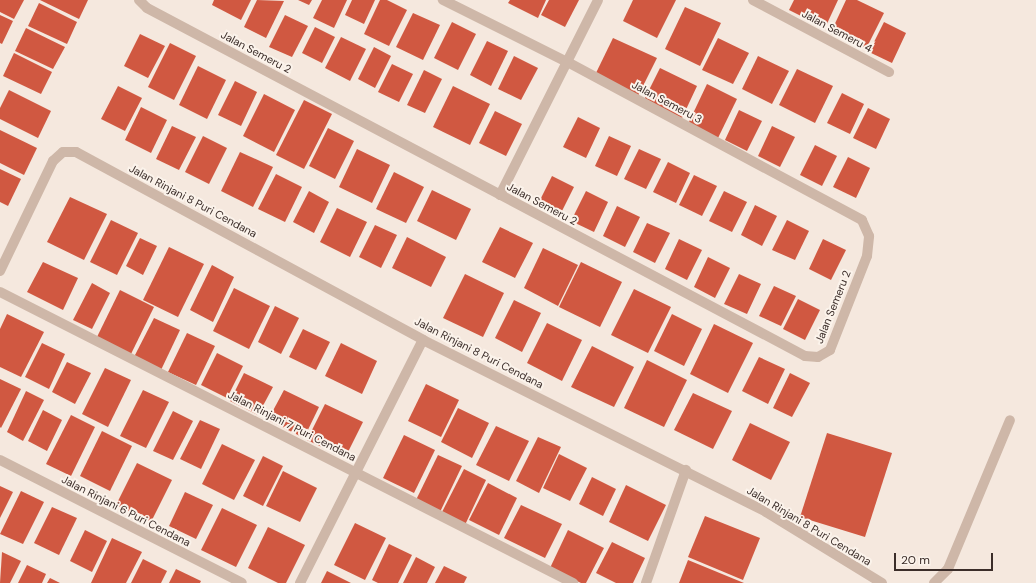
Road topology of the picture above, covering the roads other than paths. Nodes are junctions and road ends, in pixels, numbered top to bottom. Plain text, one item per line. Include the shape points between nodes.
1 (140, 0) edge
2 (443, 0) edge
3 (598, 0) edge
4 (754, 0) edge
5 (567, 62) junction
6 (889, 72) dead end
7 (500, 195) junction
8 (869, 236) joint
9 (0, 271) edge
10 (0, 292) edge
11 (423, 340) junction
12 (1010, 420) dead end
13 (0, 460) edge
14 (686, 470) junction
15 (356, 471) junction
16 (242, 583) edge
17 (300, 583) edge
18 (573, 583) edge
19 (646, 583) edge
20 (882, 583) edge
21 (934, 583) edge

1 - 7 street, Jalan Semeru 2 via 147,8
2 - 5 street, Jalan Semeru 3
3 - 5 street
4 - 6 street, Jalan Semeru 4
5 - 7 street
5 - 8 street, Jalan Semeru 3 via 862,220
7 - 8 street, Jalan Semeru 2 via 805,356 818,357 830,350 866,256
9 - 11 street, Jalan Rinjani 8 Puri Cendana via 53,161 63,152 76,152
10 - 15 street, Jalan Rinjani 7 Puri Cendana
11 - 14 street, Jalan Rinjani 8 Puri Cendana
11 - 15 street
12 - 21 street via 948,569
13 - 16 street, Jalan Rinjani 6 Puri Cendana
14 - 19 street
14 - 20 street, Jalan Rinjani 8 Puri Cendana via 766,512
15 - 17 street
15 - 18 street, Jalan Rinjani 7 Puri Cendana

